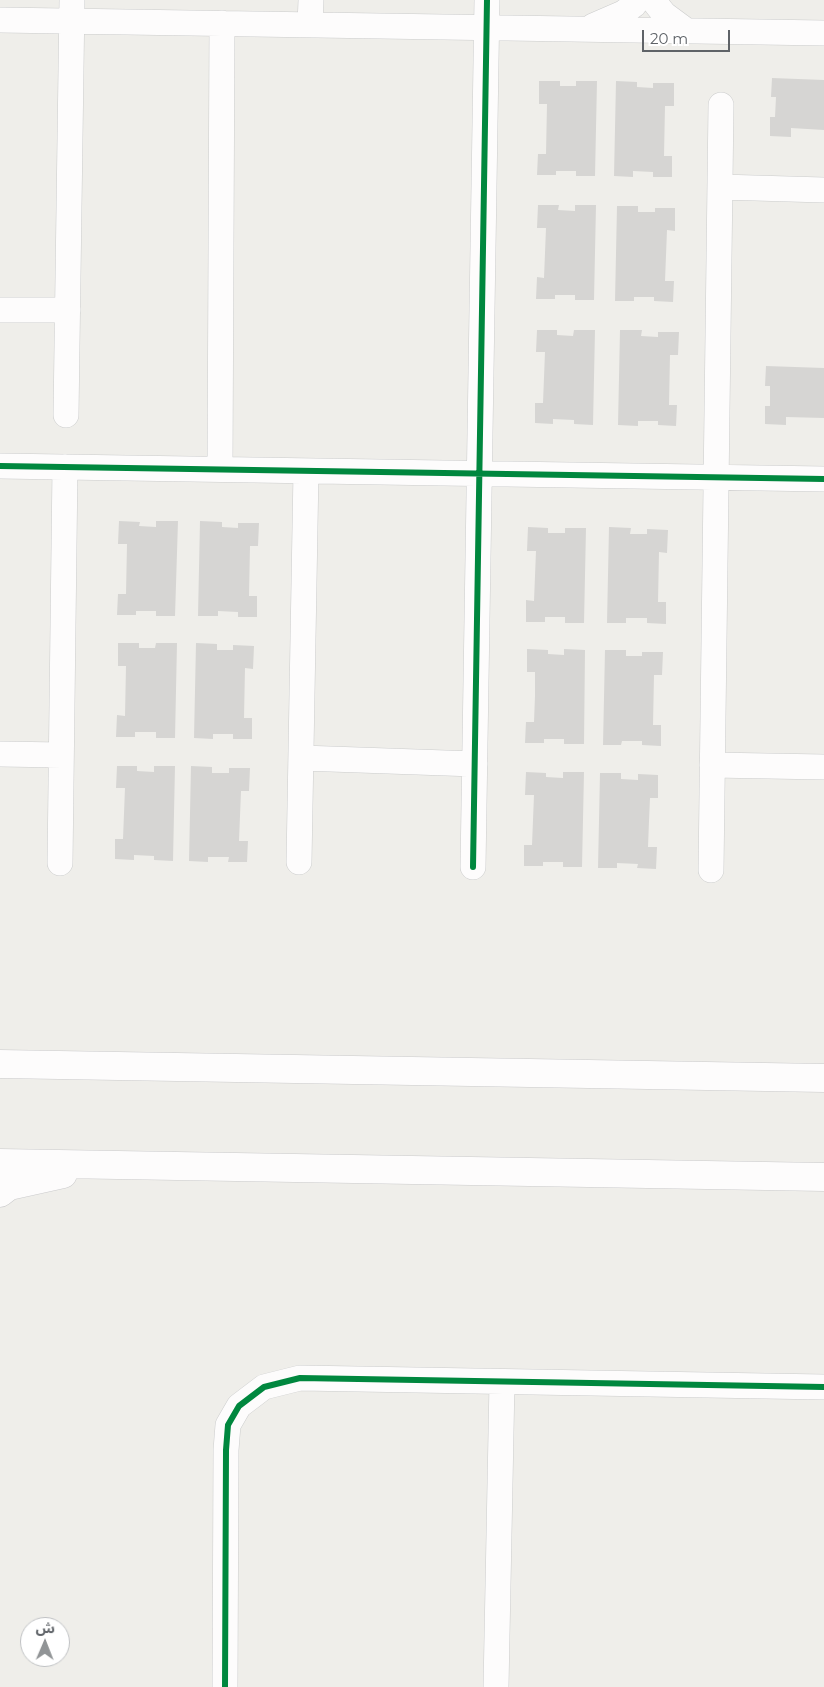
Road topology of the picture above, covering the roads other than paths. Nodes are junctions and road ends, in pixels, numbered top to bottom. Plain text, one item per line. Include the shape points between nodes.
1 (311, 0) edge
2 (487, 0) edge
3 (637, 0) edge
4 (653, 0) edge
5 (72, 10) edge
6 (0, 20) edge
7 (222, 23) junction
8 (310, 25) junction
9 (487, 28) junction
10 (585, 29) junction
11 (687, 31) junction
12 (824, 33) edge
13 (721, 105) dead end
14 (720, 187) junction
15 (824, 190) edge
16 (0, 310) edge
17 (68, 310) junction
18 (66, 415) dead end
19 (0, 466) edge
20 (65, 467) junction
21 (220, 470) junction
22 (306, 471) junction
23 (479, 474) junction
24 (716, 478) junction
25 (824, 479) edge
26 (0, 754) edge
27 (61, 756) junction
28 (301, 758) junction
29 (475, 764) junction
30 (712, 765) junction
31 (824, 767) edge
32 (299, 862) dead end
33 (60, 863) dead end
34 (473, 868) dead end
35 (711, 870) dead end
36 (8, 1063) edge
37 (824, 1078) edge
38 (0, 1162) edge
39 (102, 1164) junction
40 (824, 1177) edge
41 (0, 1192) edge
42 (502, 1382) junction
43 (824, 1387) edge
44 (225, 1687) edge
45 (496, 1687) edge

1 - 8 street
2 - 9 street
3 - 10 street via 623,13
4 - 11 street via 664,14
5 - 6 street
5 - 7 street
5 - 17 street
7 - 8 street
7 - 21 street
8 - 9 street
9 - 10 street
9 - 23 street
10 - 11 street
11 - 12 street
13 - 14 street
14 - 15 street
14 - 24 street
16 - 17 street
17 - 18 street
19 - 20 street
20 - 21 street
20 - 27 street
21 - 22 street
22 - 23 street
22 - 28 street
23 - 24 street
23 - 29 street
24 - 25 street
24 - 30 street
26 - 27 street
27 - 33 street
28 - 29 street
28 - 32 street
29 - 34 street
30 - 31 street
30 - 35 street
36 - 37 main road
38 - 39 main road
39 - 40 main road
39 - 41 main road via 9,1186
42 - 43 street
42 - 44 street via 300,1378 264,1387 239,1406 228,1425 226,1450
42 - 45 street

